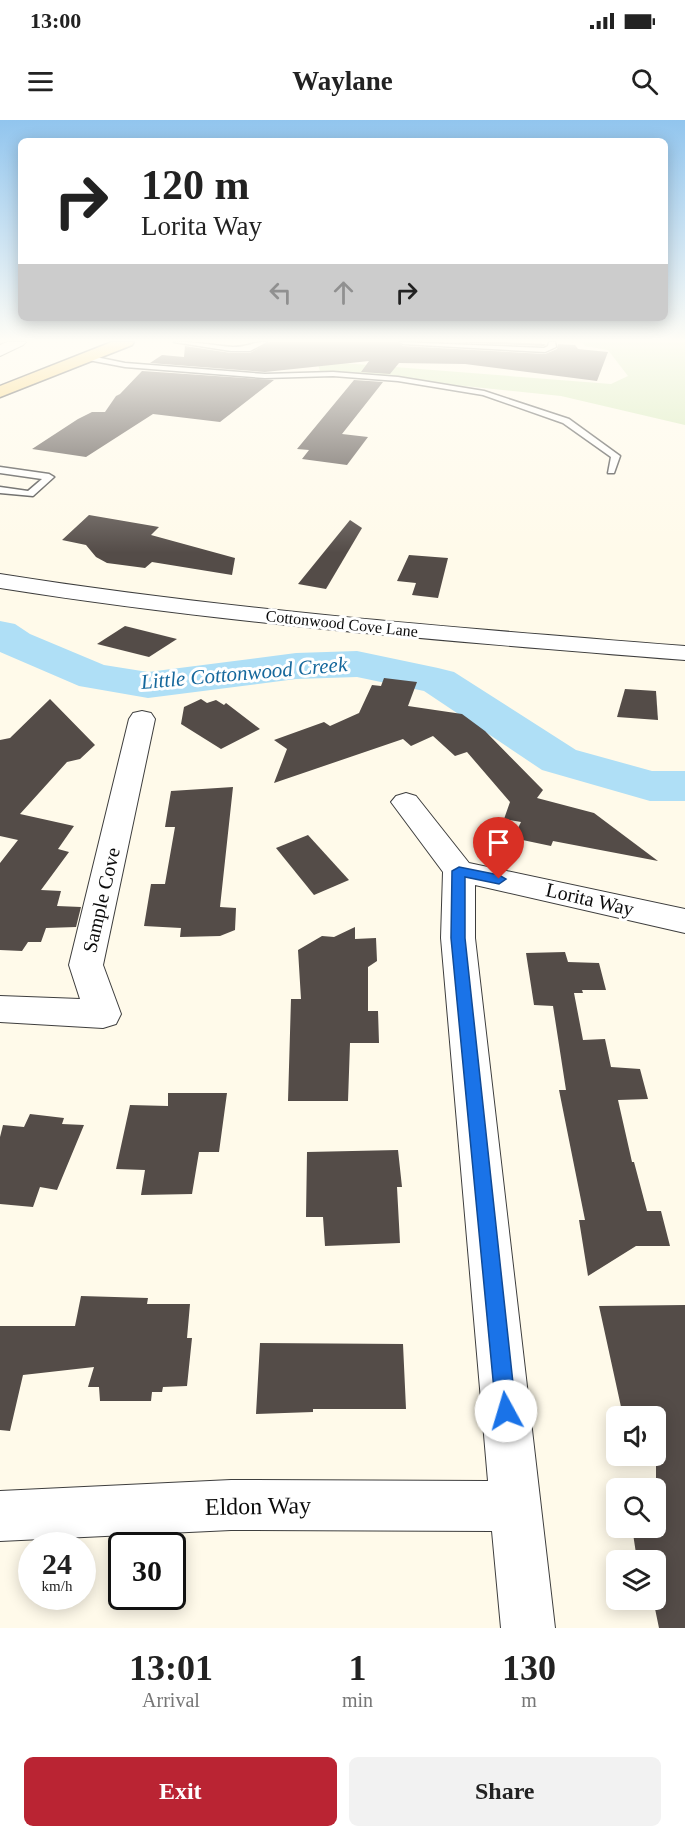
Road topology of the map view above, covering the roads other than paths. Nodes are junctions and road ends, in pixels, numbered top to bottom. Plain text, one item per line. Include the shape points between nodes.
1 (541, 412) edge
2 (0, 470) edge
3 (611, 471) dead end
4 (0, 490) edge
5 (0, 580) edge
6 (685, 653) edge
7 (142, 719) dead end
8 (406, 802) dead end
9 (459, 871) junction
10 (685, 921) edge
11 (0, 1009) edge
12 (516, 1506) junction
13 (0, 1516) edge
14 (528, 1628) edge

1 - 3 lane via 566,421 616,456
2 - 4 lane via 49,477 30,494
5 - 6 street, Cottonwood Cove Lane via 163,604 348,624
7 - 11 street, Sample Cove via 86,965 103,1014
8 - 9 street
9 - 10 street, Lorita Way
9 - 12 street via 458,938
12 - 13 street, Eldon Way via 231,1505
12 - 14 street

